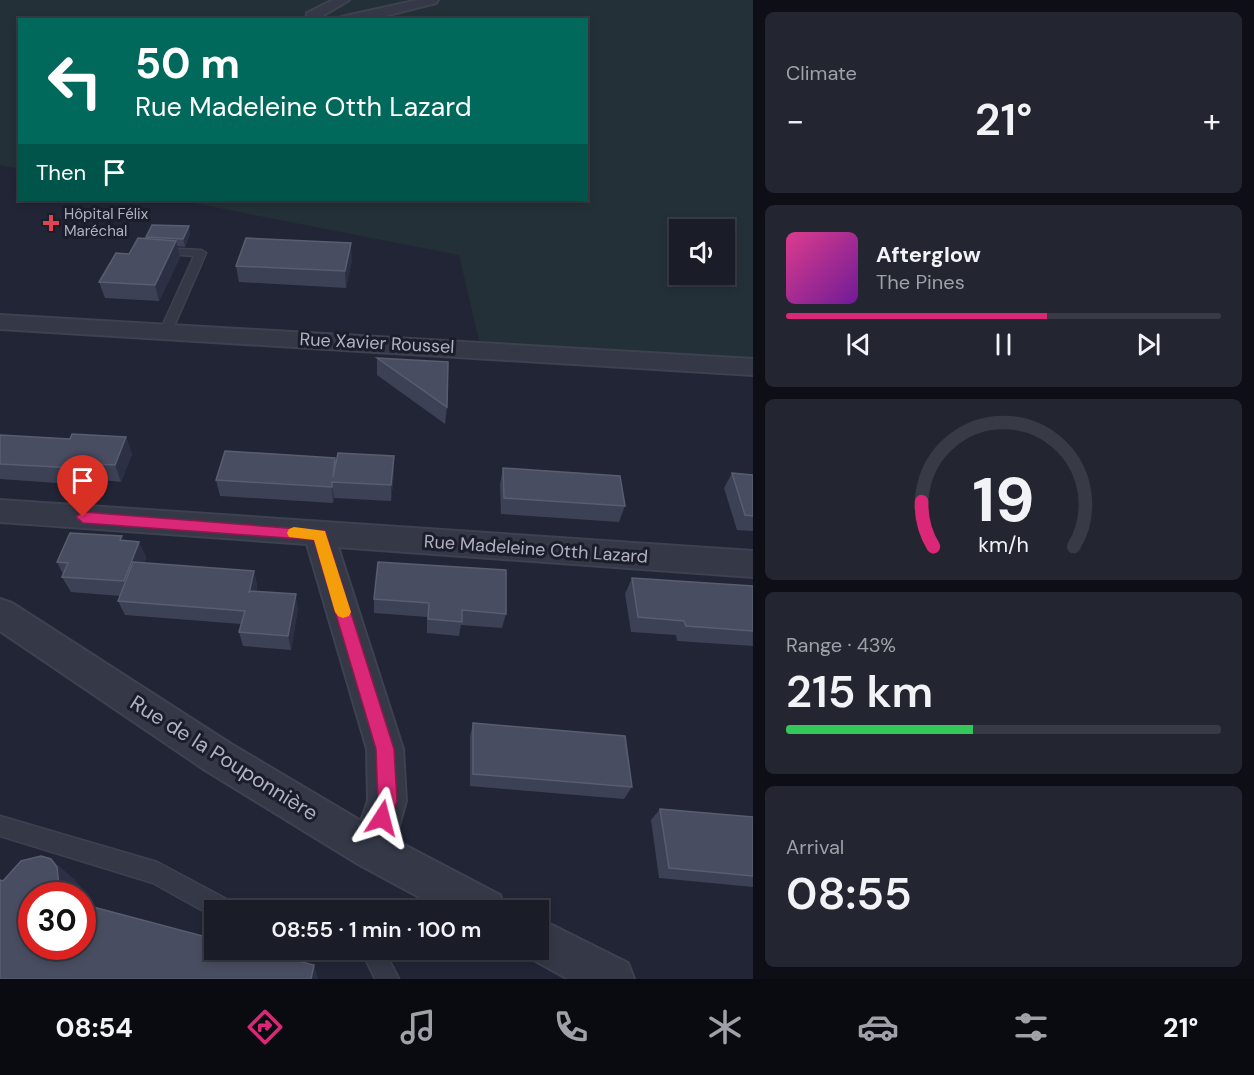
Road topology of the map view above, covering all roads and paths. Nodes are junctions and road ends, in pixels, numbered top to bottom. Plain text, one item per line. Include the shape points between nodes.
1 (343, 0) edge
2 (427, 0) edge
3 (312, 18) edge
4 (357, 18) edge
5 (145, 250) edge
6 (0, 322) edge
7 (166, 331) junction
8 (753, 367) edge
9 (4, 514) edge
10 (320, 535) junction
11 (753, 564) edge
12 (0, 613) edge
13 (0, 826) edge
14 (372, 850) junction
15 (206, 900) edge
16 (465, 900) edge
17 (549, 945) edge
18 (377, 960) edge
19 (387, 979) edge
20 (612, 979) edge

1 - 3 street
2 - 4 street
5 - 7 lane via 201,253
6 - 7 street, Rue Xavier Roussel
7 - 8 street, Rue Xavier Roussel
9 - 10 street, Rue Madeleine Otth Lazard
10 - 11 street, Rue Madeleine Otth Lazard
10 - 14 street via 385,749 387,801
12 - 14 street, Rue de la Pouponnière via 218,757
13 - 15 lane via 157,873
14 - 16 street, Rue de la Pouponnière
17 - 20 street
18 - 19 lane

